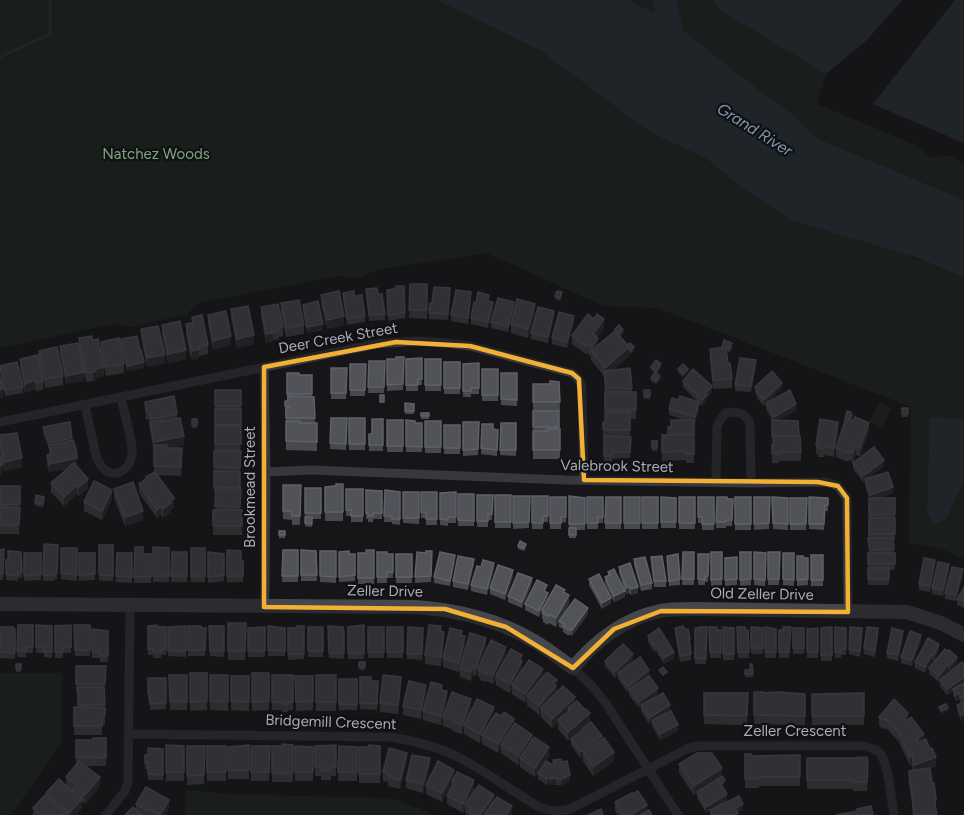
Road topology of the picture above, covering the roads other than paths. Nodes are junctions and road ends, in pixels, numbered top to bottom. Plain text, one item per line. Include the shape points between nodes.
1 (264, 367) junction
2 (121, 398) junction
3 (85, 405) junction
4 (0, 422) edge
5 (266, 472) junction
6 (584, 480) junction
7 (716, 482) junction
8 (751, 483) junction
9 (0, 604) edge
10 (130, 606) junction
11 (264, 607) junction
12 (848, 612) junction
13 (964, 635) edge
14 (573, 668) junction
15 (129, 734) junction
16 (649, 770) junction
17 (106, 815) edge
18 (678, 815) edge
19 (894, 815) edge

1 - 2 street, Deer Creek Street
1 - 5 street, Brookmead Street
1 - 6 street, Deer Creek Street via 376,344 416,341 470,346 572,373 582,389
2 - 3 street, Deer Creek Street
2 - 3 street via 132,452 131,462 119,473 104,470 99,463
3 - 4 street, Deer Creek Street
5 - 6 street, Valebrook Street via 312,470
5 - 11 street, Brookmead Street
6 - 7 street, Valebrook Street
7 - 8 street, Valebrook Street
7 - 8 street via 717,428 725,413 735,412 750,423
8 - 12 street, Valebrook Street via 827,482 844,493
9 - 10 street, Zeller Drive
10 - 11 street, Zeller Drive
10 - 15 street
11 - 14 street, Zeller Drive via 445,609 506,627
12 - 13 street, Old Zeller Drive via 907,612
12 - 14 street, Old Zeller Drive via 661,610 614,629
14 - 16 street, Zeller Drive via 605,702
15 - 16 street, Bridgemill Crescent via 391,736 456,756 537,806 555,811 570,809
15 - 17 street via 128,782
16 - 18 street, Zeller Drive
16 - 19 street, Zeller Crescent via 699,746 871,748 878,751 885,763

